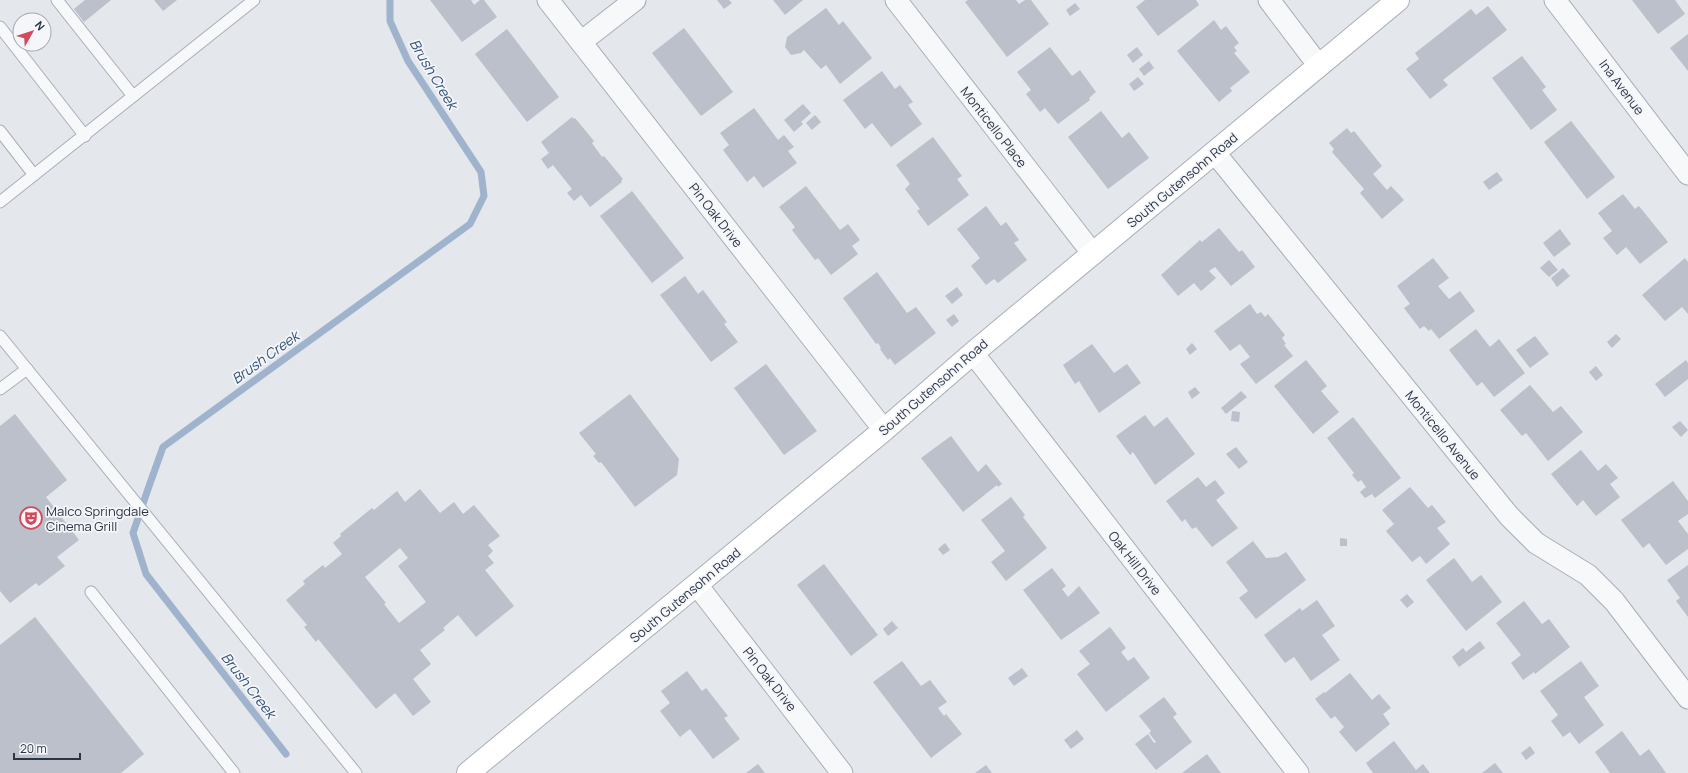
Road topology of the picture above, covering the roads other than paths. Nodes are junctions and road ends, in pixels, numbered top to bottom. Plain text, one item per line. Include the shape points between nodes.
1 (57, 0) edge
2 (254, 0) edge
3 (548, 0) edge
4 (635, 0) edge
5 (896, 0) edge
6 (1269, 0) edge
7 (1398, 0) edge
8 (1556, 0) edge
9 (0, 27) edge
10 (581, 42) junction
11 (1319, 66) junction
12 (133, 96) junction
13 (0, 131) edge
14 (85, 136) junction
15 (1215, 153) junction
16 (1688, 174) edge
17 (34, 175) junction
18 (0, 202) edge
19 (1092, 254) junction
20 (0, 336) edge
21 (973, 352) junction
22 (27, 369) junction
23 (0, 389) edge
24 (884, 430) junction
25 (697, 585) junction
26 (91, 592) dead end
27 (1688, 698) edge
28 (234, 773) edge
29 (356, 773) edge
30 (468, 773) edge
31 (842, 773) edge
32 (1298, 773) edge

1 - 12 lane
2 - 12 lane
3 - 10 street, Pin Oak Drive
4 - 10 street
5 - 19 street, Monticello Place
6 - 11 street
7 - 11 street, South Gutensohn Road
8 - 16 street, Ina Avenue
9 - 14 lane
10 - 24 street, Pin Oak Drive
11 - 15 street, South Gutensohn Road
12 - 14 lane
13 - 17 lane
14 - 17 lane
15 - 19 street, South Gutensohn Road
15 - 27 street, Monticello Avenue via 1509,516 1536,543 1588,575 1614,601
17 - 18 lane
19 - 21 street, South Gutensohn Road
20 - 22 lane
21 - 24 street, South Gutensohn Road
21 - 32 street, Oak Hill Drive
22 - 23 lane
22 - 29 lane
24 - 25 street, South Gutensohn Road
25 - 30 street, South Gutensohn Road
25 - 31 street, Pin Oak Drive
26 - 28 lane

